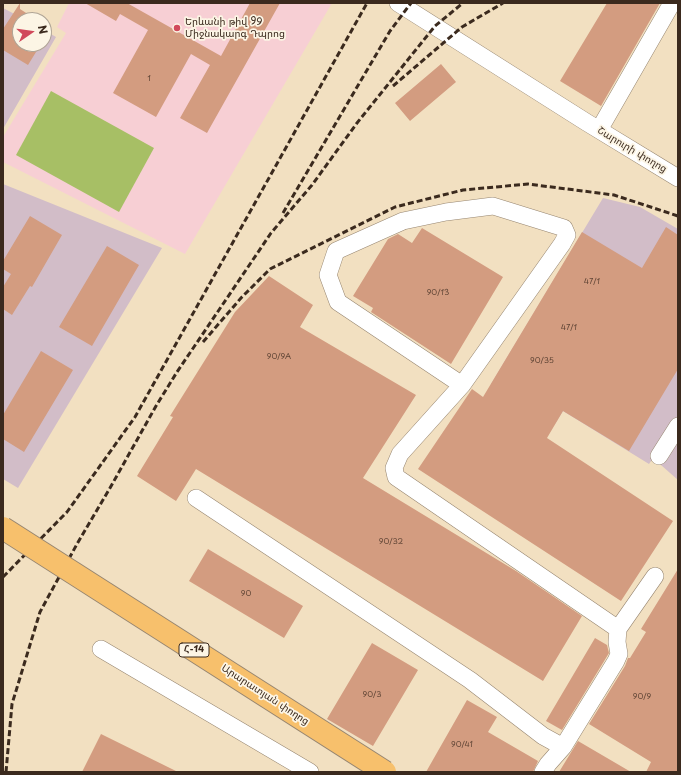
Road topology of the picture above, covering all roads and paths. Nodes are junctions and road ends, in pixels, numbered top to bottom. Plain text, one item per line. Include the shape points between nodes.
1 (672, 3) edge
2 (409, 6) edge
3 (592, 126) junction
4 (678, 178) edge
5 (462, 385) junction
6 (678, 426) edge
7 (659, 456) dead end
8 (196, 498) dead end
9 (3, 528) edge
10 (655, 576) dead end
11 (618, 629) junction
12 (101, 648) dead end
13 (563, 748) junction
14 (310, 772) edge
15 (385, 772) edge
16 (543, 772) edge

1 - 3 street
2 - 3 street, Շարուրի փողոց
3 - 4 street, Շարուրի փողոց
5 - 5 street via 338,302 328,275 336,251 403,221 493,206 564,228 566,235 562,244
5 - 11 street via 400,454 394,468 396,477
6 - 7 street
8 - 13 street via 470,680 543,736
9 - 15 main road, Արարատյան փողոց / Հ-14, bridge
10 - 11 street
11 - 13 street via 619,654 616,661
12 - 14 street
13 - 16 street

